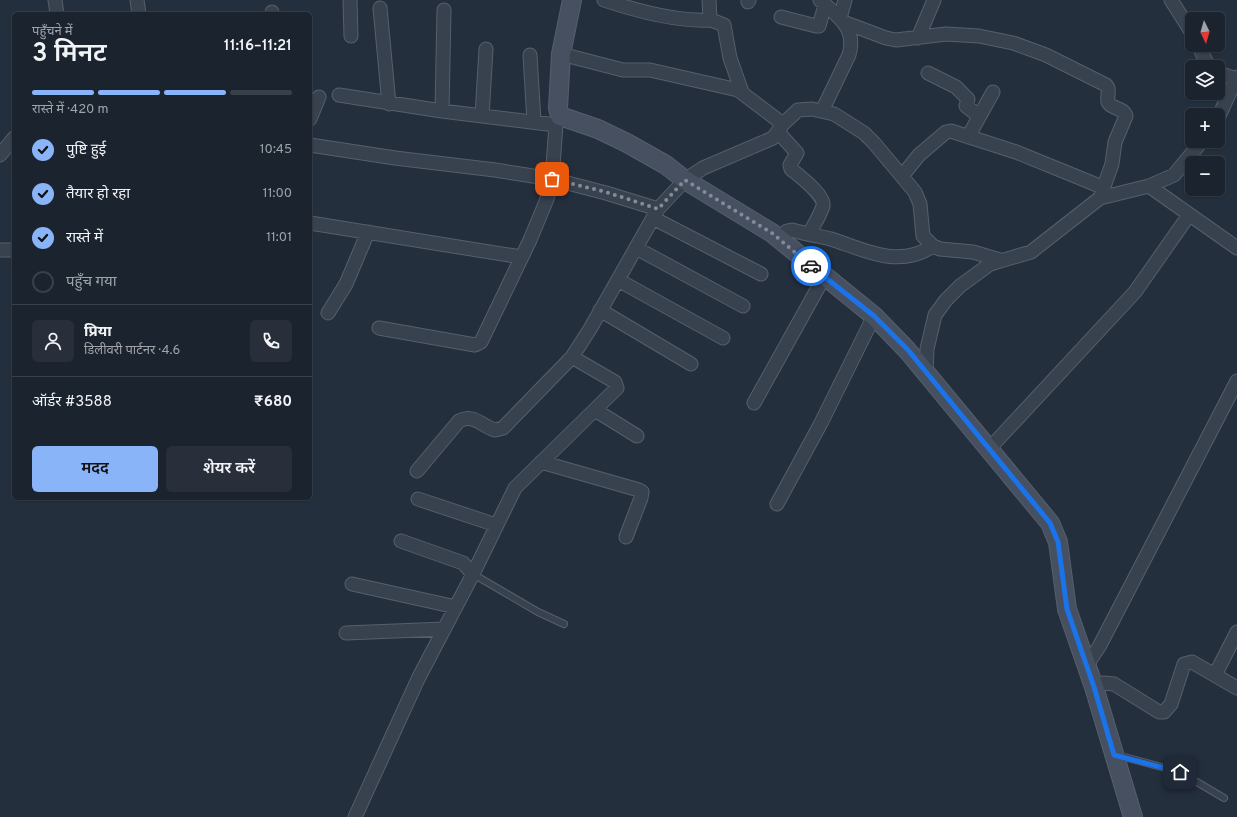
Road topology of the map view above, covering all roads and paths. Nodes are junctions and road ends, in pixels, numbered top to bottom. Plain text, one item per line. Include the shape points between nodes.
1 (55, 0) edge
2 (137, 0) edge
3 (350, 0) edge
4 (572, 0) edge
5 (604, 0) edge
6 (709, 0) edge
7 (845, 0) edge
8 (934, 0) edge
9 (1171, 0) edge
10 (823, 2) edge
11 (380, 8) dead end
12 (444, 10) dead end
13 (58, 12) edge
14 (139, 12) edge
15 (781, 17) dead end
16 (711, 20) junction
17 (843, 20) junction
18 (1185, 22) edge
19 (351, 36) dead end
20 (918, 38) junction
21 (486, 49) dead end
22 (561, 54) junction
23 (530, 55) dead end
24 (928, 73) dead end
25 (1225, 75) edge
26 (1237, 78) edge
27 (742, 92) junction
28 (993, 92) dead end
29 (339, 95) dead end
30 (319, 97) dead end
31 (389, 104) junction
32 (1223, 108) edge
33 (442, 111) junction
34 (822, 111) junction
35 (312, 114) edge
36 (482, 116) junction
37 (979, 116) junction
38 (558, 121) junction
39 (534, 122) junction
40 (781, 128) junction
41 (968, 136) junction
42 (12, 140) edge
43 (312, 145) edge
44 (1196, 148) edge
45 (0, 155) edge
46 (903, 176) junction
47 (552, 179) junction
48 (685, 180) junction
49 (1149, 186) junction
50 (1101, 193) junction
51 (656, 214) junction
52 (1189, 215) junction
53 (312, 223) edge
54 (368, 232) junction
55 (809, 234) junction
56 (779, 238) junction
57 (932, 246) junction
58 (636, 248) junction
59 (1237, 248) edge
60 (0, 250) edge
61 (12, 250) edge
62 (522, 257) junction
63 (1000, 260) junction
64 (761, 274) dead end
65 (824, 277) junction
66 (618, 280) junction
67 (743, 306) dead end
68 (600, 310) junction
69 (328, 313) dead end
70 (874, 316) junction
71 (379, 328) dead end
72 (723, 338) dead end
73 (572, 357) junction
74 (691, 364) dead end
75 (926, 374) junction
76 (1237, 381) edge
77 (754, 402) dead end
78 (595, 410) junction
79 (637, 436) dead end
80 (989, 449) junction
81 (541, 462) junction
82 (417, 471) dead end
83 (418, 499) dead end
84 (777, 504) dead end
85 (496, 525) junction
86 (626, 537) dead end
87 (401, 541) dead end
88 (473, 574) junction
89 (352, 584) dead end
90 (456, 607) junction
91 (564, 624) dead end
92 (444, 629) junction
93 (1237, 632) edge
94 (346, 633) dead end
95 (1087, 665) junction
96 (1215, 675) junction
97 (1094, 687) junction
98 (1237, 688) edge
99 (1114, 755) junction
100 (1224, 798) dead end
101 (355, 817) edge
102 (1133, 817) edge

1 - 13 street
2 - 14 street
3 - 19 street
4 - 22 street
5 - 16 street via 658,14 692,20
6 - 16 street
7 - 17 street
8 - 20 street
9 - 18 street
10 - 15 street via 819,26
10 - 17 street
11 - 31 street
12 - 33 street
16 - 27 street via 724,25 730,58
17 - 20 street via 886,38
17 - 34 street via 850,50
20 - 50 street via 951,34 979,36 1013,43 1046,55 1106,85 1108,102 1121,109 1126,116
21 - 36 street
22 - 27 street via 623,70 650,70
22 - 38 street
23 - 39 street
24 - 37 street via 956,87 968,99 966,106
25 - 26 street
26 - 32 street
27 - 40 street
28 - 37 street
29 - 31 street
30 - 35 street
31 - 33 street
33 - 36 street
34 - 40 street via 801,109 794,112
34 - 46 street via 844,119 864,132
36 - 39 street
37 - 41 street
38 - 39 street
38 - 47 street
38 - 48 street via 609,133 666,165
40 - 48 street via 766,141 703,168
40 - 55 street via 797,154 790,165 791,169 814,189 823,201 823,207
41 - 46 street via 946,132 919,155
41 - 50 street via 1016,152
42 - 45 street
43 - 47 street
44 - 49 street via 1174,175
46 - 57 street via 918,198 923,236
47 - 51 street via 606,192
47 - 62 street via 547,199
48 - 51 street
48 - 56 street
49 - 50 street
49 - 52 street
50 - 63 street via 1031,252
51 - 58 street
51 - 64 street
52 - 59 street
52 - 80 street via 1134,292
53 - 54 street
54 - 62 street
54 - 69 street via 346,284
55 - 56 street via 789,230
55 - 57 street via 878,256 916,254
56 - 65 street
57 - 63 street via 973,252
58 - 66 street
58 - 67 street
60 - 61 street
62 - 71 street via 478,344
63 - 75 street via 990,264 960,286 935,315 927,349
65 - 70 street
65 - 77 street
66 - 68 street
66 - 72 street
68 - 73 street
68 - 74 street
70 - 75 street via 908,350
70 - 84 street
73 - 78 street via 617,385
73 - 82 street via 503,428 495,430 466,417
75 - 80 street
76 - 95 street via 1104,639
78 - 79 street
78 - 81 street
80 - 95 street via 1050,523 1055,533 1067,609
81 - 85 street via 515,488
81 - 86 street via 639,490 642,495
83 - 85 street
85 - 88 street
87 - 88 street via 463,563
88 - 90 street
88 - 91 lane via 538,612
89 - 90 street
90 - 92 street
92 - 94 street
92 - 101 street via 418,679
93 - 96 street
95 - 97 street
96 - 97 street via 1192,662 1184,664 1171,704 1164,712 1159,712 1114,684 1103,683
96 - 98 street
97 - 99 street
99 - 100 lane via 1180,772
99 - 102 street

